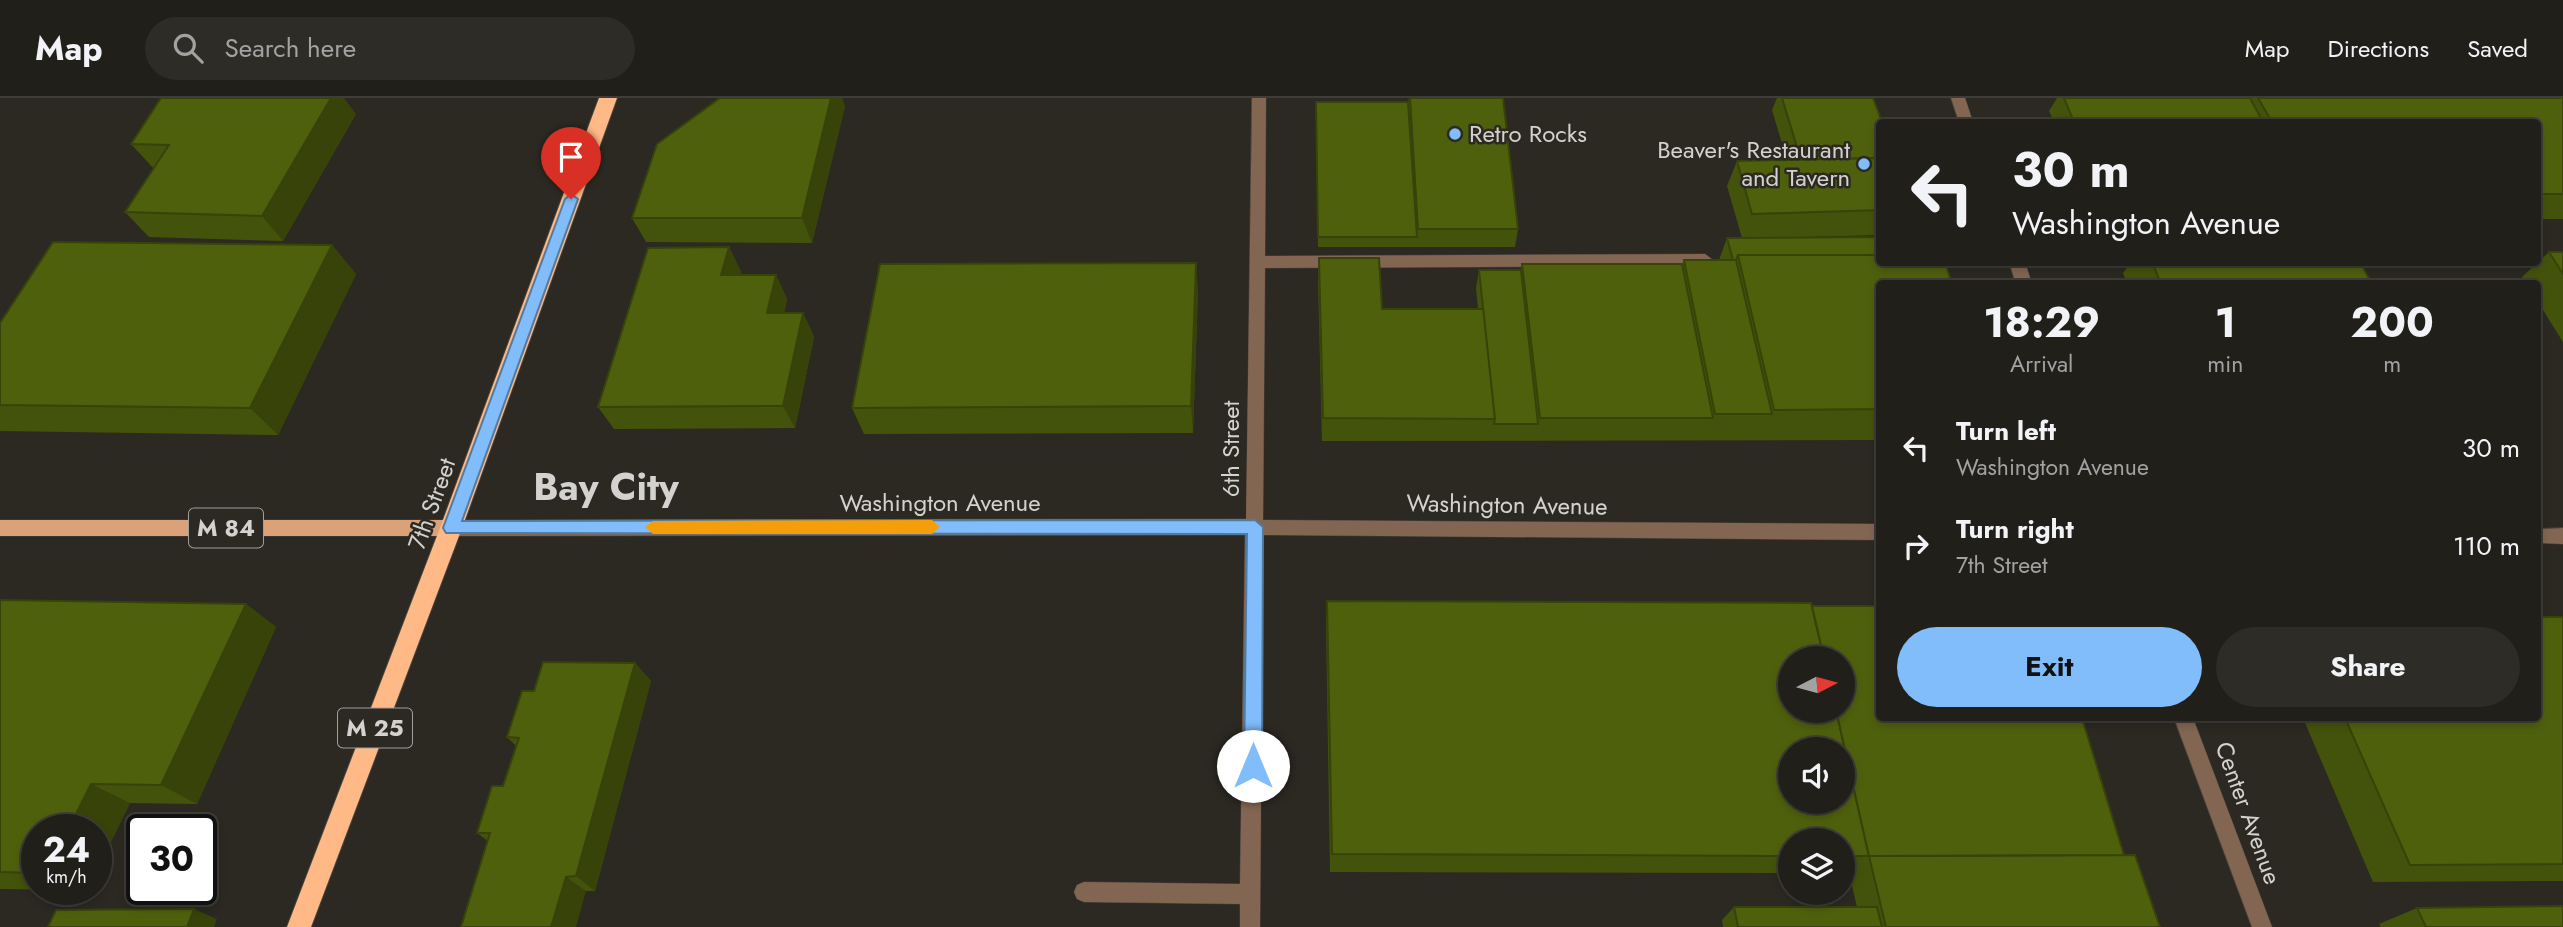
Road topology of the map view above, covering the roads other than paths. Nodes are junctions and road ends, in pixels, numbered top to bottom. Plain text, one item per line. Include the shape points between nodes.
1 (608, 98) edge
2 (1259, 98) edge
3 (1958, 98) edge
4 (1965, 119) edge
5 (1726, 260) edge
6 (1257, 262) junction
7 (1255, 527) junction
8 (0, 528) edge
9 (451, 528) junction
10 (1876, 532) edge
11 (2541, 536) edge
12 (2563, 536) edge
13 (2185, 721) edge
14 (1084, 892) dead end
15 (1251, 894) junction
16 (299, 927) edge
17 (1250, 927) edge
18 (2262, 927) edge

1 - 9 highway, 7th Street
2 - 6 street, 6th Street
3 - 4 street
5 - 6 street
6 - 7 street, 6th Street
7 - 9 street, Washington Avenue
7 - 10 street, Washington Avenue
7 - 15 street, 6th Street
8 - 9 main road, Washington Avenue / M 84
9 - 16 highway, 7th Street / M 25
11 - 12 street
13 - 18 street, Center Avenue
14 - 15 street
15 - 17 street, 6th Street

